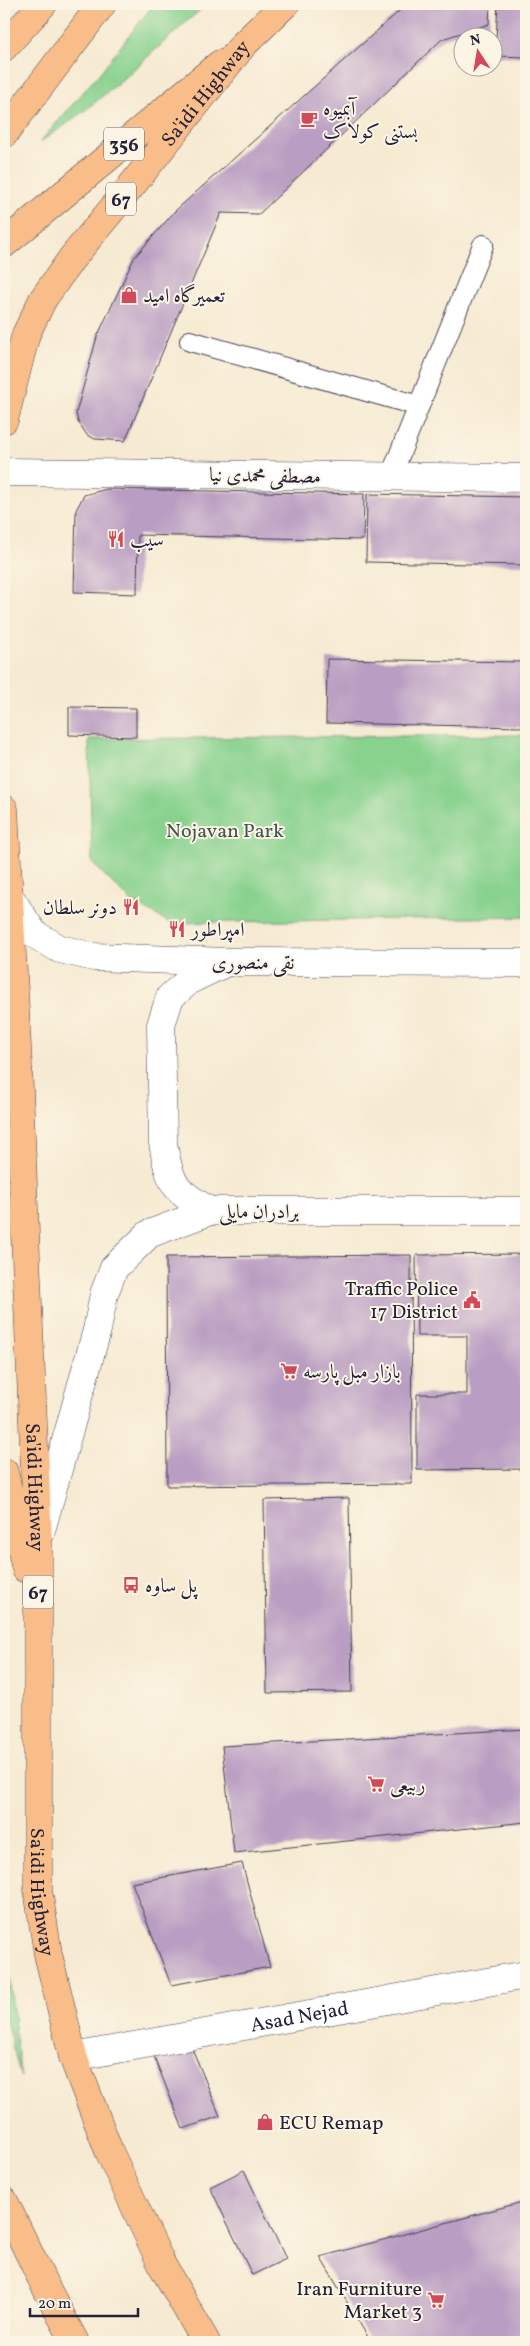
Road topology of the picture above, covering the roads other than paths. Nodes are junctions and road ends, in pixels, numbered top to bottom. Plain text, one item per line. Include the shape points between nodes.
1 (43, 4) edge
2 (102, 4) edge
3 (285, 4) edge
4 (243, 45) junction
5 (4, 47) edge
6 (4, 134) edge
7 (4, 244) edge
8 (482, 245) dead end
9 (190, 341) dead end
10 (419, 406) junction
11 (4, 420) edge
12 (4, 472) edge
13 (391, 476) junction
14 (526, 478) edge
15 (4, 809) edge
16 (7, 893) junction
17 (228, 962) junction
18 (526, 963) edge
19 (210, 1211) junction
20 (526, 1211) edge
21 (4, 1472) edge
22 (38, 1543) junction
23 (38, 1624) junction
24 (526, 1975) edge
25 (73, 2057) junction
26 (4, 2201) edge
27 (75, 2342) edge
28 (206, 2342) edge

1 - 5 main road
2 - 6 main road
3 - 4 main road, Sa'idi Highway / 67
4 - 7 main road, 356
4 - 11 main road, Sa'idi Highway / 67 via 72,258 43,299 26,334
8 - 10 lane
9 - 10 lane
10 - 13 lane
12 - 13 street, مصطفی محمدی نیا
13 - 14 street, مصطفی محمدی نیا
15 - 16 main road, Sa'idi Highway / 67
16 - 17 street, نقی منصوری via 34,934 60,949 94,957
16 - 22 main road, Sa'idi Highway / 67 via 17,1048
17 - 18 street, نقی منصوری
17 - 19 street via 190,980 170,998 161,1024 166,1162 175,1185 185,1197
19 - 20 street, برادران مایلی
19 - 22 street, برادران مایلی via 149,1234 114,1268 104,1294
21 - 23 main road
22 - 23 main road, Sa'idi Highway / 67
23 - 25 main road, Sa'idi Highway / 67 via 38,1890 48,1954
24 - 25 street, Asad Nejad
25 - 28 main road, Sa'idi Highway / 67 via 109,2151 162,2265
26 - 27 main road

